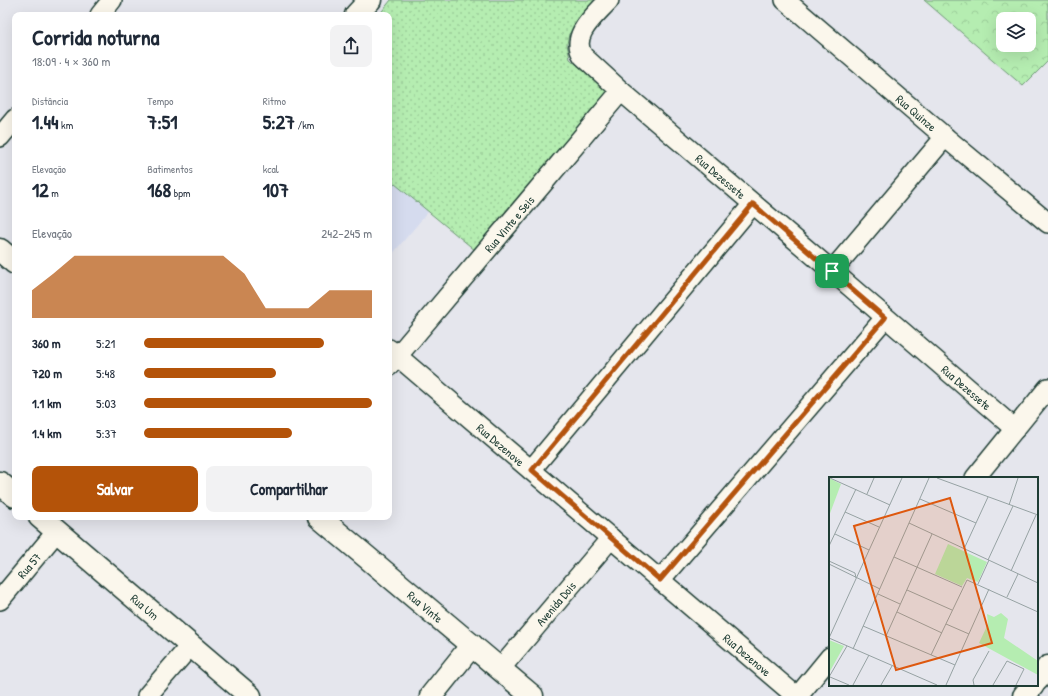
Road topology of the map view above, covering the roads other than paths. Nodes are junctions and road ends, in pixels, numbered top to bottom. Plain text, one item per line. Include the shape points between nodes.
1 (112, 0) edge
2 (609, 0) edge
3 (785, 0) edge
4 (102, 12) edge
5 (621, 91) junction
6 (12, 122) edge
7 (0, 137) edge
8 (945, 137) junction
9 (753, 204) junction
10 (1048, 223) edge
11 (0, 250) edge
12 (12, 260) edge
13 (832, 271) junction
14 (885, 318) junction
15 (392, 357) edge
16 (1048, 388) edge
17 (1015, 429) junction
18 (532, 470) junction
19 (976, 477) edge
20 (0, 483) edge
21 (12, 493) edge
22 (44, 520) edge
23 (323, 520) edge
24 (57, 531) junction
25 (611, 538) junction
26 (660, 580) junction
27 (0, 600) edge
28 (191, 645) junction
29 (472, 645) junction
30 (829, 658) edge
31 (1048, 667) edge
32 (500, 669) junction
33 (1038, 679) edge
34 (1032, 686) edge
35 (146, 696) edge
36 (250, 696) edge
37 (431, 696) edge
38 (532, 696) edge
39 (797, 696) edge
40 (1024, 696) edge

1 - 4 street
2 - 5 street, Rua Dezessete via 584,28 578,45 583,56
3 - 8 street, Rua Quinze
5 - 9 street, Rua Dezessete
5 - 15 street, Rua Vinte e Seis
6 - 7 street
8 - 10 street, Rua Quinze
8 - 13 street
9 - 13 street, Rua Dezessete
9 - 18 street
11 - 12 street
13 - 14 street, Rua Dezessete
14 - 17 street, Rua Dezessete
14 - 26 street
15 - 18 street, Rua Dezenove
16 - 17 street
17 - 19 street
18 - 25 street, Rua Dezenove
20 - 21 street
22 - 24 street, Rua Um
23 - 29 street, Rua Vinte
24 - 27 street, Rua 57
24 - 28 street, Rua Um
25 - 26 street, Rua Dezenove
25 - 32 street, Avenida Dois
26 - 39 street, Rua Dezenove
28 - 35 street
28 - 36 street, Rua Um
29 - 32 street, Rua Vinte
29 - 37 street
30 - 39 street
31 - 33 street
32 - 38 street, Rua Vinte
34 - 40 street

